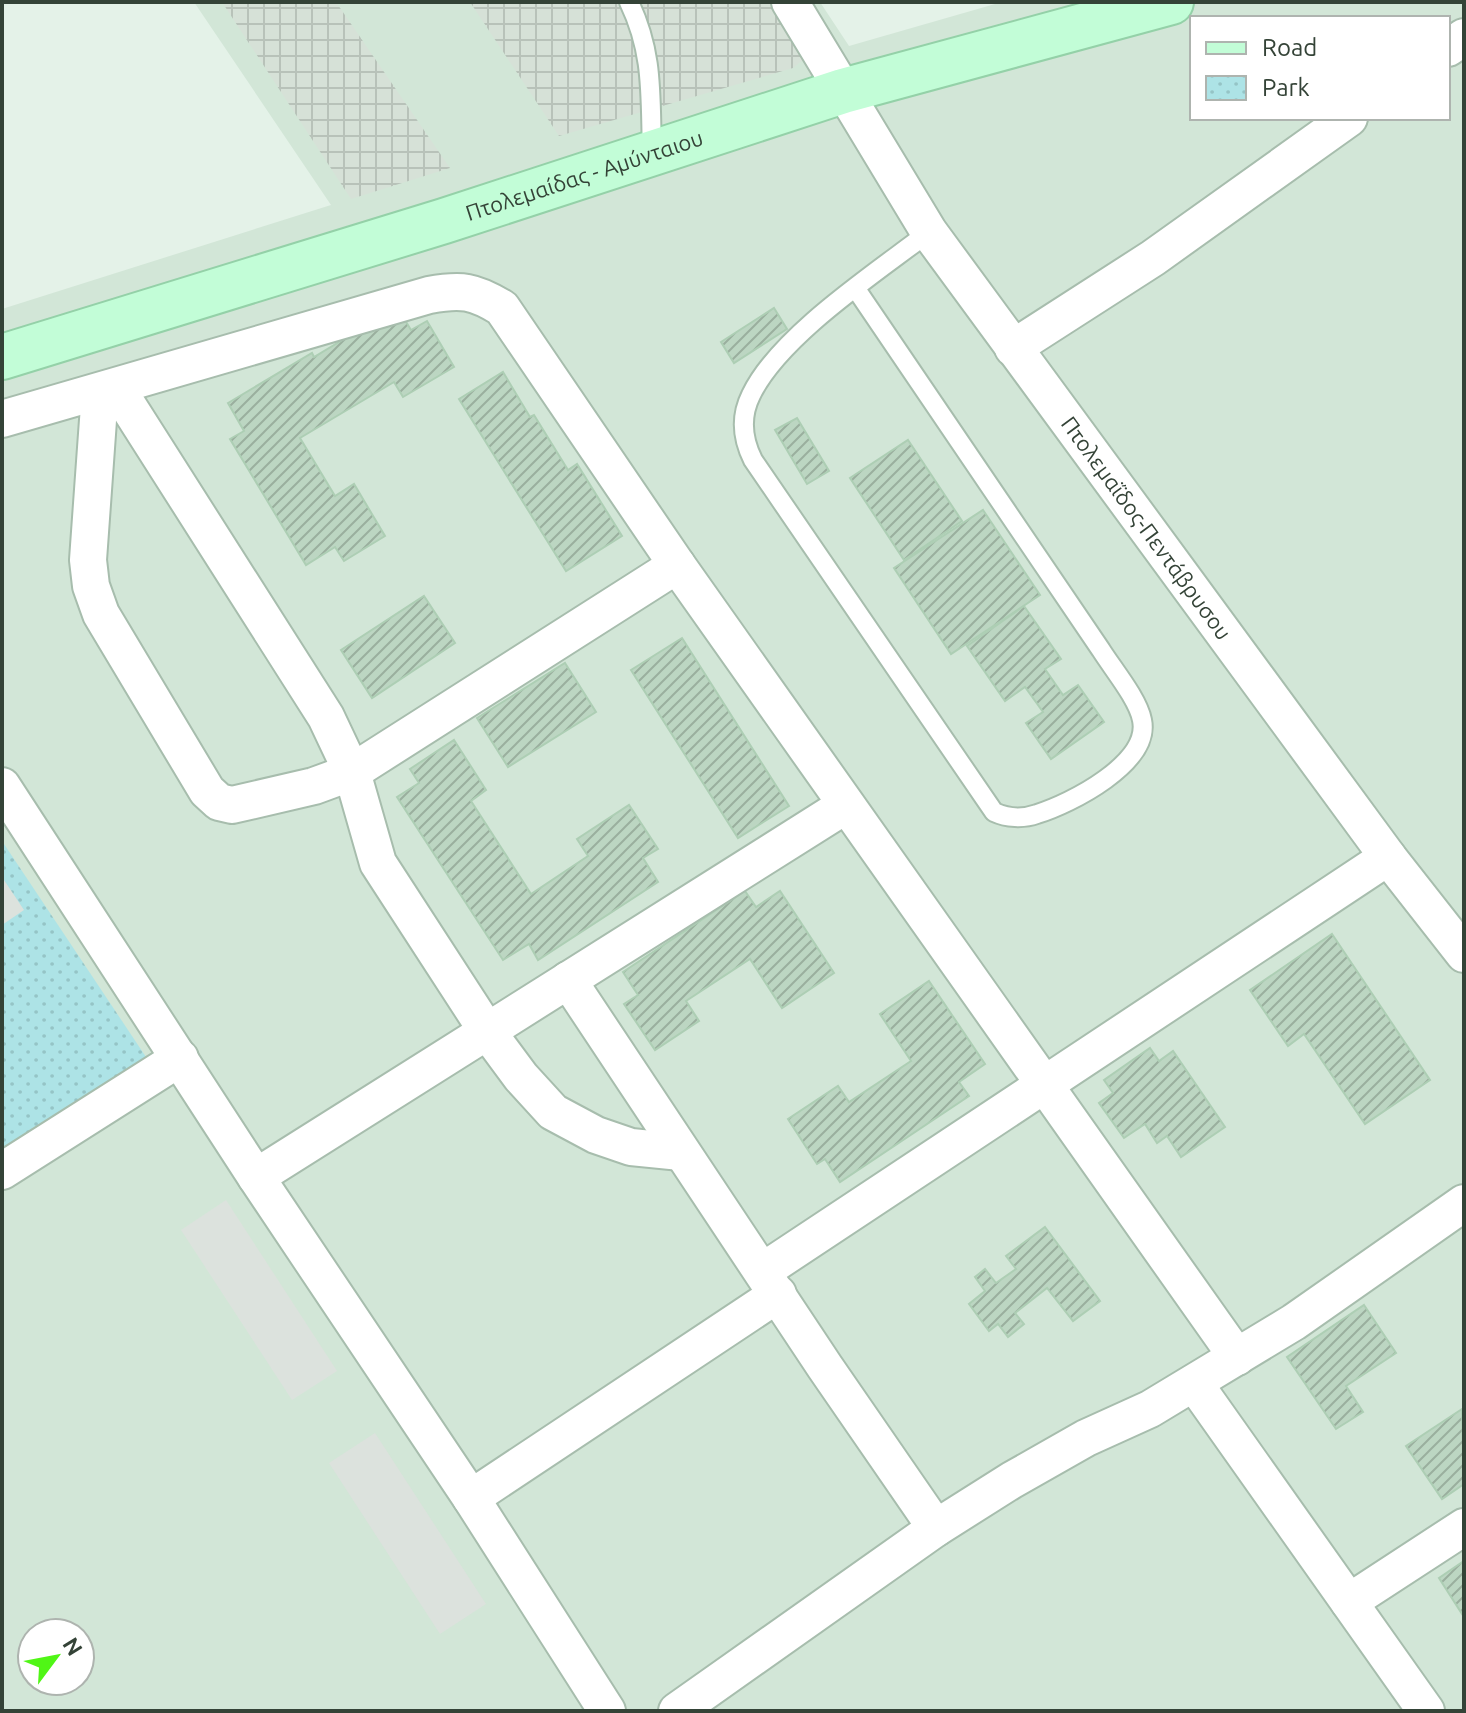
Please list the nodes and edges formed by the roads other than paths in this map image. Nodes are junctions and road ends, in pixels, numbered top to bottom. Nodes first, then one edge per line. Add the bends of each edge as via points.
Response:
1 (629, 2) edge
2 (790, 2) edge
3 (1171, 2) edge
4 (843, 91) junction
5 (1346, 120) edge
6 (652, 153) junction
7 (929, 232) junction
8 (856, 289) junction
9 (1013, 348) junction
10 (2, 357) edge
11 (108, 389) junction
12 (2, 419) edge
13 (677, 565) junction
14 (352, 772) junction
15 (2, 786) edge
16 (846, 805) junction
17 (1388, 857) junction
18 (1464, 954) edge
19 (568, 980) junction
20 (487, 1031) junction
21 (180, 1058) junction
22 (1045, 1085) junction
23 (681, 1152) junction
24 (2, 1171) edge
25 (256, 1177) junction
26 (1464, 1203) edge
27 (770, 1283) junction
28 (1237, 1357) junction
29 (1194, 1383) junction
30 (471, 1498) junction
31 (1464, 1527) edge
32 (936, 1528) junction
33 (1349, 1602) junction
34 (607, 1711) edge
35 (677, 1711) edge
36 (1426, 1711) edge

1 - 6 lane via 642,30 649,68
2 - 4 street, Πτολεμαΐδος-Πεντάβρυσου
3 - 4 main road, Πτολεμαίδας - Αμύνταιου
4 - 6 main road, Πτολεμαίδας - Αμύνταιου
4 - 7 street, Πτολεμαΐδος-Πεντάβρυσου
5 - 9 street via 1153,258
6 - 10 main road, Πτολεμαίδας - Αμύνταιου
7 - 8 lane
7 - 9 street, Πτολεμαΐδος-Πεντάβρυσου
8 - 8 lane via 808,327 769,368 746,409 745,443 994,812 1014,817 1037,814 1098,784 1125,764 1136,749 1142,720 1101,650
9 - 17 street, Πτολεμαΐδος-Πεντάβρυσου
11 - 12 street
11 - 13 street via 429,295 472,292 502,308
11 - 14 street via 326,717
11 - 14 street via 88,560 91,586 101,614 207,791 232,805
13 - 14 street
13 - 16 street
14 - 20 street via 378,863
15 - 21 street
16 - 19 street
16 - 22 street
17 - 18 street, Πτολεμαΐδος-Πεντάβρυσου
17 - 22 street
19 - 20 street
19 - 23 street
20 - 23 street via 553,1112 631,1147
20 - 25 street
21 - 24 street
21 - 25 street
22 - 27 street
22 - 28 street
23 - 27 street
25 - 30 street
26 - 28 street
27 - 30 street
27 - 32 street
28 - 29 street
29 - 32 street via 1086,1438
29 - 33 street
30 - 34 street
31 - 33 street
32 - 35 street
33 - 36 street

